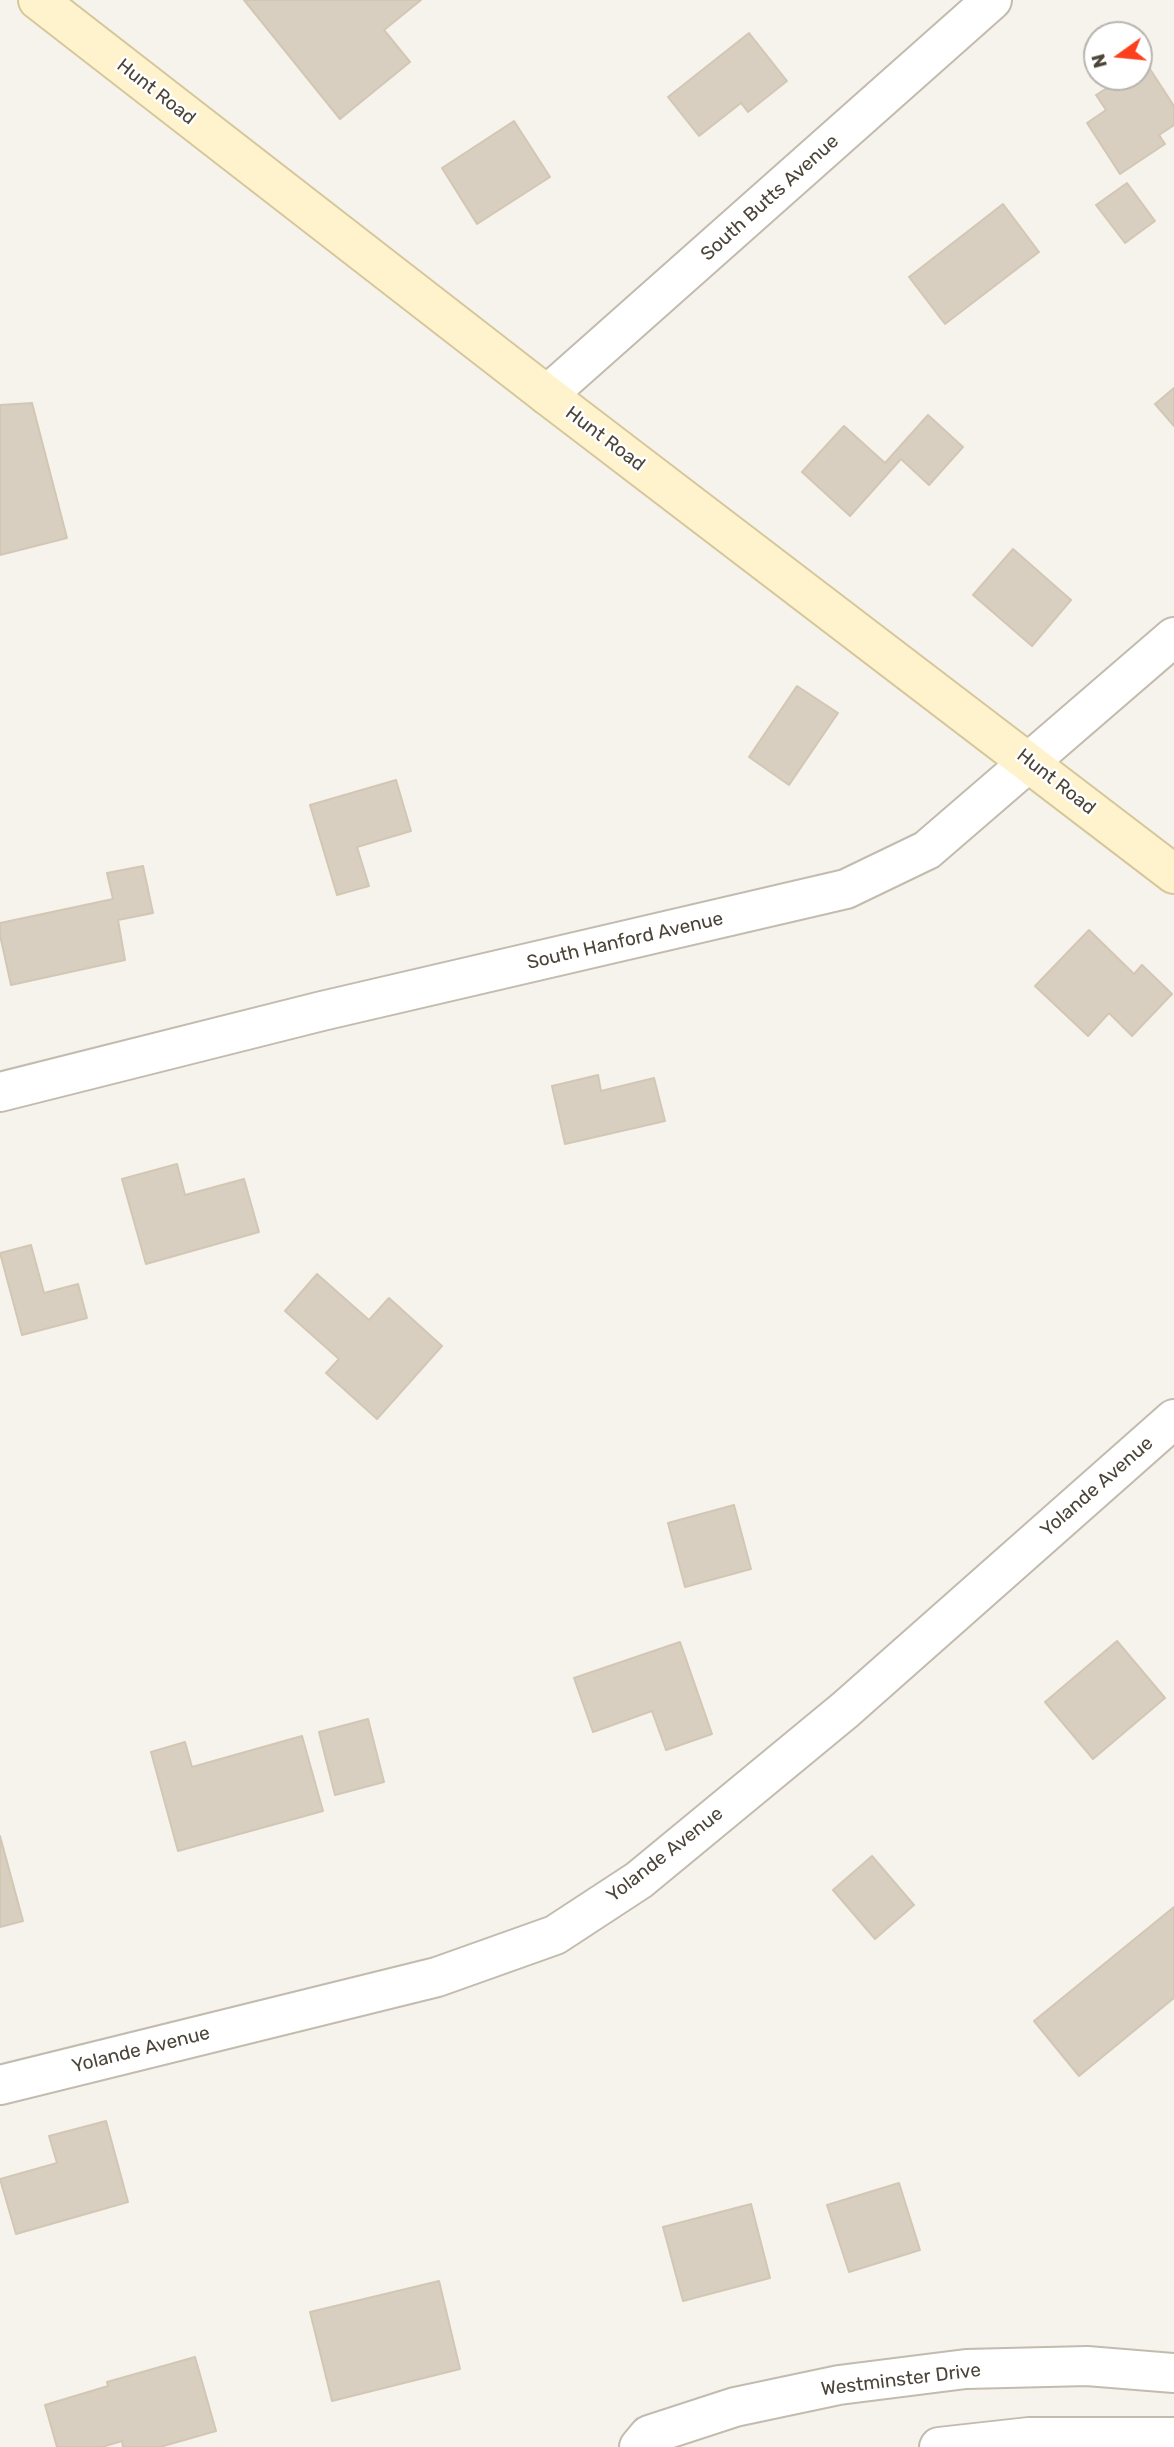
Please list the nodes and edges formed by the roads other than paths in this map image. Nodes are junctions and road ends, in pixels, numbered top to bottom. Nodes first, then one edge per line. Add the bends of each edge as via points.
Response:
1 (38, 0) edge
2 (992, 0) edge
3 (547, 395) junction
4 (1174, 638) edge
5 (1029, 762) junction
6 (1174, 874) edge
7 (0, 1092) edge
8 (1174, 1419) edge
9 (0, 2085) edge
10 (1174, 2373) edge
11 (1174, 2437) edge
12 (639, 2447) edge
13 (939, 2447) edge

1 - 3 street, Hunt Road
2 - 3 street, South Butts Avenue
3 - 5 street, Hunt Road
4 - 5 street, South Hanford Avenue
5 - 6 street, Hunt Road
5 - 7 street, South Hanford Avenue via 927,850 846,890 322,1011
8 - 9 street, Yolande Avenue via 845,1710 639,1880 555,1935 437,1977
10 - 12 street, Westminster Drive via 1087,2366 966,2369 839,2385 735,2407 649,2435
11 - 13 street via 1030,2437

